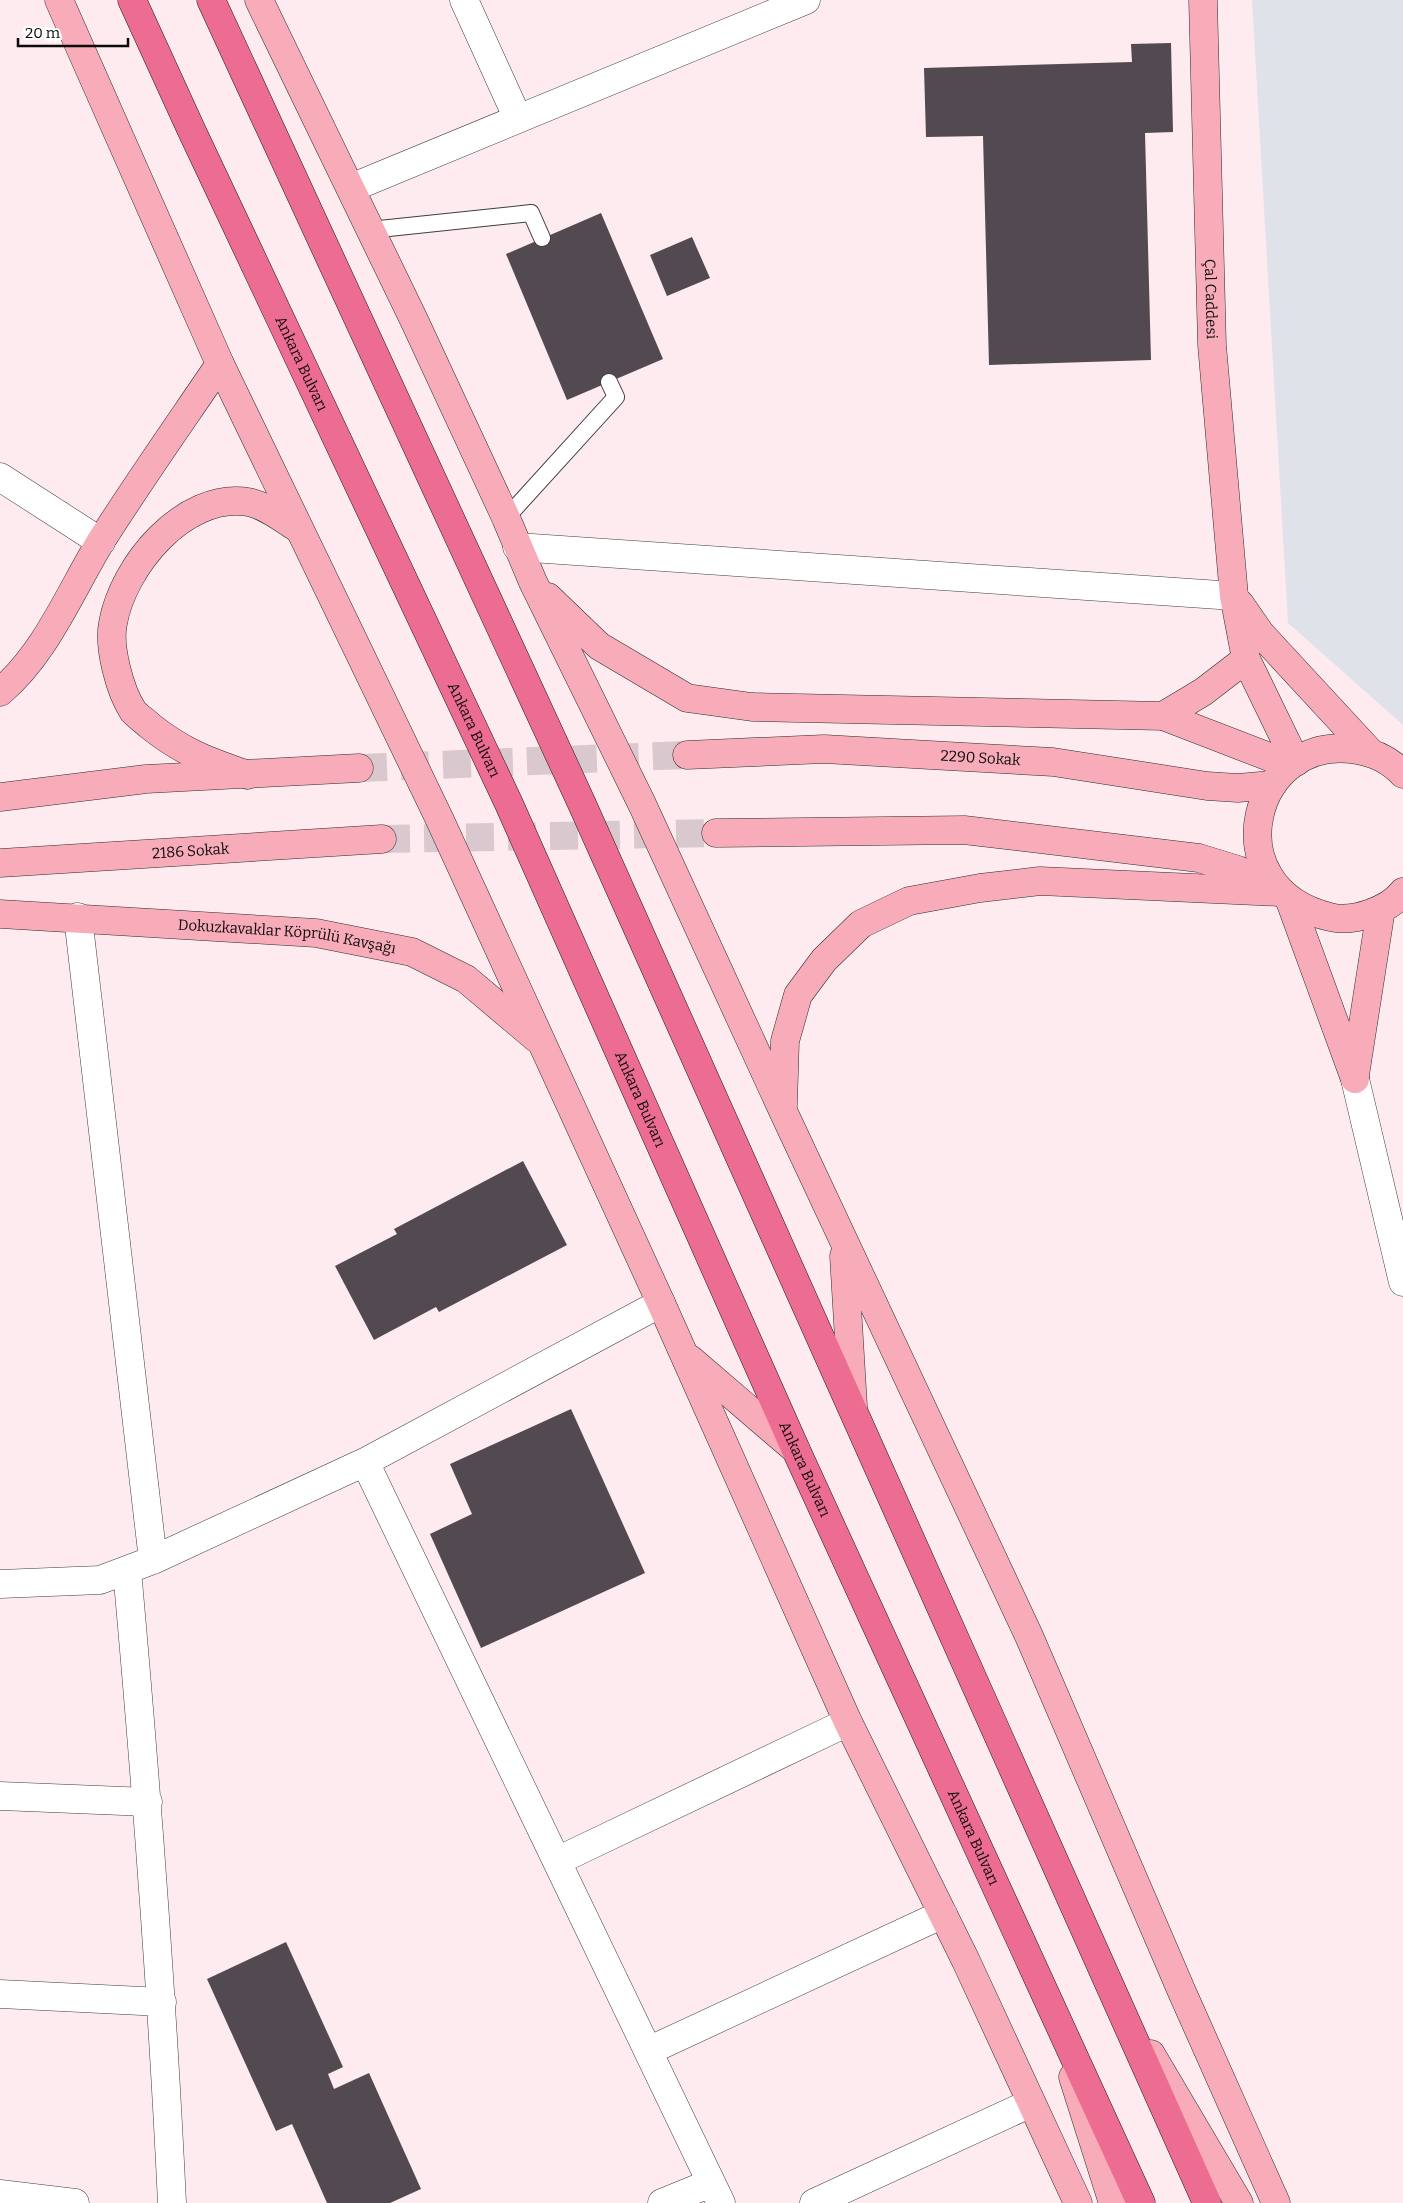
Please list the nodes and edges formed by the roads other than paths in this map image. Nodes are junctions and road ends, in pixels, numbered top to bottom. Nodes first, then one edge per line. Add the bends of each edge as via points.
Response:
1 (59, 0) edge
2 (132, 0) edge
3 (210, 0) edge
4 (259, 0) edge
5 (464, 0) edge
6 (806, 0) edge
7 (1206, 0) edge
8 (518, 119) junction
9 (351, 188) junction
10 (370, 230) junction
11 (542, 238) dead end
12 (220, 364) junction
13 (609, 382) dead end
14 (0, 477) edge
15 (506, 518) junction
16 (299, 529) junction
17 (101, 542) junction
18 (517, 547) junction
19 (533, 582) junction
20 (1234, 596) junction
21 (1246, 658) junction
22 (0, 692) edge
23 (1164, 716) junction
24 (1371, 753) junction
25 (687, 755) tunnel mouth
26 (1293, 764) junction
27 (359, 768) tunnel mouth
28 (1400, 771) edge
29 (248, 775) junction
30 (1272, 785) junction
31 (0, 797) edge
32 (716, 833) tunnel mouth
33 (382, 839) tunnel mouth
34 (0, 863) edge
35 (1282, 893) junction
36 (1397, 898) edge
37 (0, 914) edge
38 (78, 917) junction
39 (543, 1044) junction
40 (1355, 1079) junction
41 (783, 1111) junction
42 (844, 1242) junction
43 (1403, 1282) edge
44 (662, 1304) junction
45 (684, 1353) junction
46 (853, 1406) junction
47 (796, 1450) junction
48 (365, 1462) junction
49 (153, 1560) junction
50 (127, 1570) junction
51 (0, 1584) edge
52 (848, 1722) junction
53 (0, 1796) edge
54 (148, 1802) junction
55 (556, 1861) junction
56 (943, 1914) junction
57 (1104, 1974) junction
58 (0, 1994) edge
59 (162, 2002) junction
60 (1053, 2014) junction
61 (648, 2051) junction
62 (1030, 2103) junction
63 (716, 2193) edge
64 (0, 2194) edge
65 (75, 2203) edge
66 (172, 2203) edge
67 (662, 2203) edge
68 (814, 2203) edge
69 (1078, 2203) edge
70 (1113, 2203) edge
71 (1141, 2203) edge
72 (1207, 2203) edge
73 (1239, 2203) edge
74 (1276, 2203) edge

1 - 12 main road
2 - 47 main road, Ankara Bulvarı via 509,804
3 - 46 main road via 582,804
4 - 9 main road
5 - 8 street
6 - 8 street
7 - 20 main road, Çal Caddesi via 1212,345
8 - 9 street
9 - 10 main road
10 - 11 lane via 530,213
10 - 15 main road
12 - 16 main road
12 - 17 main road
13 - 15 lane via 616,397
14 - 17 street
15 - 18 main road
16 - 29 main road via 249,502 223,503 197,511 145,552 130,575 112,624 120,682 134,712 195,757
16 - 39 main road via 439,818
17 - 22 main road via 46,638 14,681
18 - 19 main road
18 - 20 street
19 - 23 main road via 599,646 688,698 752,707
19 - 41 main road via 642,804
20 - 21 main road, Çal Caddesi
20 - 24 main road via 1260,633
21 - 23 main road via 1203,692
21 - 26 main road, Çal Caddesi
23 - 26 main road
24 - 26 main road via 1344,748 1315,752
24 - 28 main road
25 - 30 main road, 2290 Sokak via 824,749 1053,762 1206,786
26 - 30 main road
27 - 29 main road
29 - 31 main road via 146,779
30 - 35 main road via 1260,810 1257,837 1262,863
32 - 35 main road via 964,830 1198,858 1238,870
33 - 34 main road, 2186 Sokak
35 - 36 main road via 1311,913 1334,918 1358,917
35 - 40 main road
35 - 41 main road via 1040,881 909,901 861,924 824,960 798,995 785,1041
36 - 40 main road
37 - 38 main road, Dokuzkavaklar Köprülü Kavşağı
38 - 39 main road, Dokuzkavaklar Köprülü Kavşağı via 316,933 412,952 466,979
38 - 49 street
39 - 44 main road
40 - 43 street
41 - 42 main road
42 - 46 main road
42 - 74 main road via 1029,1636
44 - 45 main road
44 - 48 street
45 - 47 main road
45 - 52 main road
46 - 57 main road
47 - 60 main road, Ankara Bulvarı
48 - 49 street
48 - 55 street
49 - 50 street
50 - 51 street via 100,1580
50 - 54 street
52 - 55 street
52 - 56 main road
53 - 54 street
54 - 59 street
55 - 61 street
56 - 61 street
56 - 62 main road
57 - 72 main road
57 - 73 main road
58 - 59 street
59 - 66 street
60 - 70 main road
60 - 71 main road, Ankara Bulvarı
61 - 63 street
62 - 68 street
62 - 69 main road
63 - 67 street
64 - 65 street

